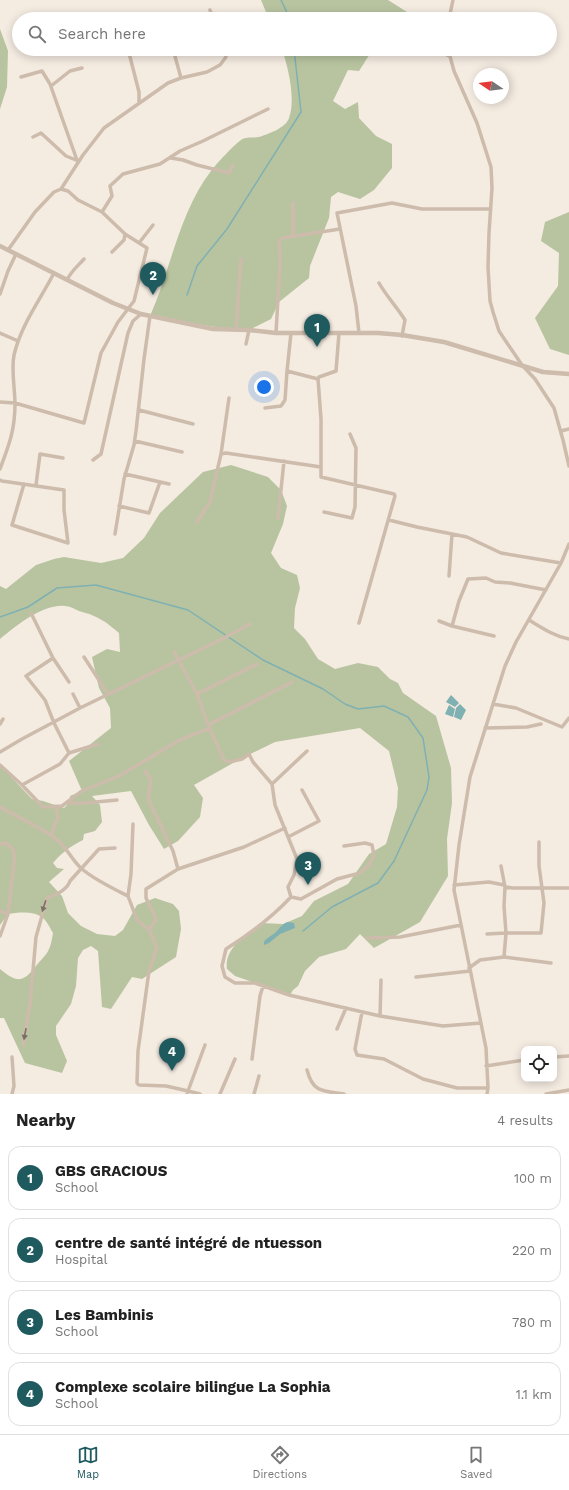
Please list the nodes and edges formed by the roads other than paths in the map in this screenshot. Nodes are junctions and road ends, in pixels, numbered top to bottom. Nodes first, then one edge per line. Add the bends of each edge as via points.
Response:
1 (453, 0) edge
2 (450, 12) edge
3 (130, 56) edge
4 (175, 56) edge
5 (226, 56) edge
6 (450, 56) edge
7 (82, 68) dead end
8 (21, 77) dead end
9 (181, 78) junction
10 (50, 86) junction
11 (139, 103) junction
12 (268, 109) dead end
13 (33, 138) dead end
14 (171, 158) junction
15 (77, 161) junction
16 (233, 165) dead end
17 (61, 189) junction
18 (293, 203) dead end
19 (490, 209) junction
20 (102, 212) junction
21 (153, 225) dead end
22 (340, 229) junction
23 (126, 234) junction
24 (293, 236) junction
25 (139, 243) junction
26 (0, 246) edge
27 (8, 250) junction
28 (112, 252) dead end
29 (16, 254) junction
30 (241, 258) dead end
31 (84, 259) dead end
32 (54, 273) junction
33 (67, 280) junction
34 (379, 283) dead end
35 (0, 294) edge
36 (127, 310) junction
37 (141, 314) junction
38 (150, 316) junction
39 (236, 330) junction
40 (249, 330) junction
41 (276, 333) junction
42 (291, 333) junction
43 (339, 333) junction
44 (359, 333) junction
45 (0, 334) edge
46 (402, 335) junction
47 (18, 341) junction
48 (246, 344) dead end
49 (522, 364) junction
50 (287, 371) junction
51 (569, 374) edge
52 (318, 379) junction
53 (229, 398) dead end
54 (0, 402) edge
55 (15, 404) junction
56 (264, 408) dead end
57 (140, 410) junction
58 (193, 424) dead end
59 (569, 429) edge
60 (561, 431) junction
61 (350, 434) dead end
62 (135, 441) junction
63 (182, 452) dead end
64 (222, 454) junction
65 (63, 458) dead end
66 (93, 460) dead end
67 (284, 462) junction
68 (569, 466) edge
69 (321, 467) junction
70 (0, 469) edge
71 (125, 474) junction
72 (0, 480) edge
73 (160, 482) junction
74 (24, 484) junction
75 (169, 484) dead end
76 (36, 485) junction
77 (355, 485) junction
78 (119, 506) junction
79 (324, 512) dead end
80 (278, 518) dead end
81 (389, 520) junction
82 (197, 522) dead end
83 (115, 534) dead end
84 (452, 534) junction
85 (569, 544) edge
86 (561, 563) junction
87 (449, 576) dead end
88 (546, 590) junction
89 (31, 613) dead end
90 (529, 620) junction
91 (439, 621) dead end
92 (359, 623) dead end
93 (250, 624) dead end
94 (452, 626) junction
95 (494, 636) dead end
96 (569, 639) edge
97 (174, 652) dead end
98 (84, 657) dead end
99 (52, 658) junction
100 (177, 660) junction
101 (257, 664) dead end
102 (70, 682) dead end
103 (292, 682) dead end
104 (72, 694) dead end
105 (108, 694) junction
106 (197, 694) junction
107 (493, 704) junction
108 (80, 708) junction
109 (569, 718) edge
110 (3, 719) dead end
111 (54, 723) junction
112 (0, 724) edge
113 (541, 724) dead end
114 (209, 727) junction
115 (485, 728) junction
116 (98, 744) dead end
117 (307, 751) dead end
118 (0, 752) edge
119 (69, 753) junction
120 (0, 765) edge
121 (144, 771) dead end
122 (272, 784) junction
123 (22, 785) junction
124 (302, 790) dead end
125 (117, 800) dead end
126 (67, 803) junction
127 (0, 807) edge
128 (56, 807) junction
129 (133, 824) dead end
130 (286, 828) junction
131 (51, 835) junction
132 (288, 837) junction
133 (539, 842) dead end
134 (0, 844) edge
135 (344, 846) dead end
136 (115, 848) dead end
137 (501, 866) dead end
138 (81, 869) junction
139 (178, 869) junction
140 (454, 885) junction
141 (504, 886) junction
142 (541, 888) junction
143 (569, 888) edge
144 (128, 896) junction
145 (291, 897) junction
146 (0, 911) edge
147 (8, 914) junction
148 (460, 925) junction
149 (149, 930) junction
150 (506, 933) junction
151 (487, 934) dead end
152 (0, 936) edge
153 (367, 938) dead end
154 (504, 957) junction
155 (551, 963) dead end
156 (469, 970) junction
157 (416, 978) dead end
158 (381, 980) dead end
159 (263, 986) junction
160 (346, 1008) junction
161 (362, 1012) junction
162 (380, 1016) junction
163 (481, 1024) junction
164 (337, 1029) dead end
165 (23, 1045) dead end
166 (205, 1045) dead end
167 (569, 1056) edge
168 (12, 1057) dead end
169 (557, 1057) edge
170 (235, 1059) dead end
171 (252, 1059) dead end
172 (521, 1060) edge
173 (486, 1066) junction
174 (307, 1070) dead end
175 (259, 1076) dead end
176 (488, 1088) junction
177 (569, 1090) edge
178 (187, 1092) edge
179 (12, 1094) edge
180 (200, 1094) edge
181 (220, 1094) edge
182 (254, 1094) edge
183 (344, 1094) edge
184 (487, 1094) edge
185 (546, 1094) edge

1 - 2 street
3 - 11 street via 139,92
4 - 9 street
5 - 9 street via 220,66
6 - 19 street via 489,159 492,188
7 - 10 street via 70,71
8 - 10 street via 42,71
9 - 11 street via 158,89
10 - 15 street
11 - 15 street via 104,128
12 - 14 street via 180,151
13 - 15 street via 41,133 66,156
14 - 16 street via 229,173
14 - 20 street via 160,164 123,174 110,186 112,196
15 - 17 street
17 - 20 street
17 - 27 street via 54,192 35,212
18 - 24 street
19 - 22 street via 422,209 392,203 337,213
19 - 49 street via 490,302 499,331
20 - 23 street
21 - 25 street
22 - 24 street
22 - 44 street
23 - 25 street
23 - 28 street via 124,240
24 - 41 street via 279,241
25 - 36 street via 147,248 134,301
26 - 27 street
27 - 29 street
29 - 32 street
29 - 35 street
30 - 39 street
31 - 33 street via 72,269
32 - 33 street
32 - 47 street
33 - 36 street
34 - 46 street via 405,320
36 - 37 street
36 - 55 street via 101,353 84,423
37 - 38 street
37 - 66 street via 133,321 128,333 101,454
38 - 39 street via 207,328
38 - 57 street
39 - 40 street
40 - 41 street
40 - 48 street
41 - 42 street
42 - 43 street
42 - 50 street
43 - 44 street
43 - 52 street via 336,371
44 - 46 street
45 - 47 street
46 - 49 street via 440,341
47 - 55 street via 13,362
49 - 51 street via 544,372
49 - 60 street via 554,408
50 - 52 street
50 - 56 street via 285,400 281,406
52 - 69 street
53 - 64 street
54 - 55 street
55 - 70 street via 14,428
57 - 58 street
57 - 62 street
59 - 60 street
60 - 68 street
61 - 77 street via 356,448
62 - 63 street
62 - 71 street
64 - 67 street
64 - 82 street via 210,502
65 - 76 street via 40,454
67 - 69 street
67 - 80 street
69 - 77 street via 322,478
71 - 73 street
71 - 78 street
72 - 74 street
73 - 75 street
73 - 78 street via 149,514
74 - 76 street
74 - 76 street via 12,525 68,543 64,490
77 - 79 street via 352,518
77 - 81 street via 395,494
78 - 83 street
81 - 84 street
81 - 92 street
84 - 86 street via 467,537 501,553
84 - 87 street
85 - 86 street
86 - 88 street
88 - 90 street
88 - 94 street via 495,582 486,578 468,579
89 - 99 street
90 - 96 street via 548,632
90 - 107 street via 508,658
91 - 94 street
93 - 100 street
94 - 95 street
97 - 100 street
98 - 105 street
99 - 102 street
99 - 111 street via 26,676 45,700
100 - 105 street
100 - 106 street
101 - 106 street
103 - 114 street
104 - 108 street
105 - 108 street
106 - 114 street
107 - 109 street via 516,708 562,727
107 - 115 street
108 - 111 street
110 - 112 street
111 - 118 street
111 - 119 street
113 - 115 street
114 - 122 street via 226,761 242,759 249,754
114 - 126 street via 178,741 119,776 82,792
115 - 140 street via 468,787
116 - 119 street
117 - 122 street
119 - 123 street via 60,764
120 - 123 street
121 - 139 street via 151,780 148,799 173,851
122 - 130 street via 275,805
123 - 128 street via 43,808
124 - 132 street via 319,821
125 - 126 street
126 - 128 street
127 - 131 street
128 - 131 street via 58,817
129 - 144 street
130 - 132 street
130 - 139 street
131 - 138 street
132 - 145 street via 297,859 294,875 288,887
133 - 142 street
134 - 147 street via 6,843 15,855
135 - 145 street via 365,843 372,845 374,855 369,865 360,873 337,879 301,899
136 - 138 street via 99,849
137 - 141 street
138 - 144 street
138 -> 165 street via 68,887 47,898 36,936 30,1004
139 - 149 street via 146,889 146,898 156,919
140 - 141 street via 489,882
140 - 148 street
141 - 142 street
141 - 150 street
142 - 143 street
142 - 150 street via 544,903 541,934
144 - 149 street via 137,920
145 - 159 street via 241,940 226,948 222,966 225,977 234,983 255,983
146 - 147 street
147 - 152 street
148 - 153 street via 400,937
148 - 156 street
149 - 178 street via 157,947 149,971 138,1051 137,1083 166,1086
150 - 151 street
150 - 154 street
154 - 155 street
154 - 156 street via 480,960
156 - 157 street
156 - 163 street
158 - 162 street
159 - 160 street via 289,995
159 - 171 street
160 - 161 street
160 - 164 street
161 - 162 street
161 - 176 street via 355,1049 357,1055 384,1059 423,1079 457,1088
162 - 163 street via 443,1026
163 - 173 street via 486,1048
166 - 178 street
167 - 169 street
168 - 179 street
170 - 181 street
172 - 173 street
173 - 176 street
174 - 183 street via 310,1081 315,1086 323,1091
175 - 182 street
176 - 184 street
177 - 185 street
178 - 180 street

